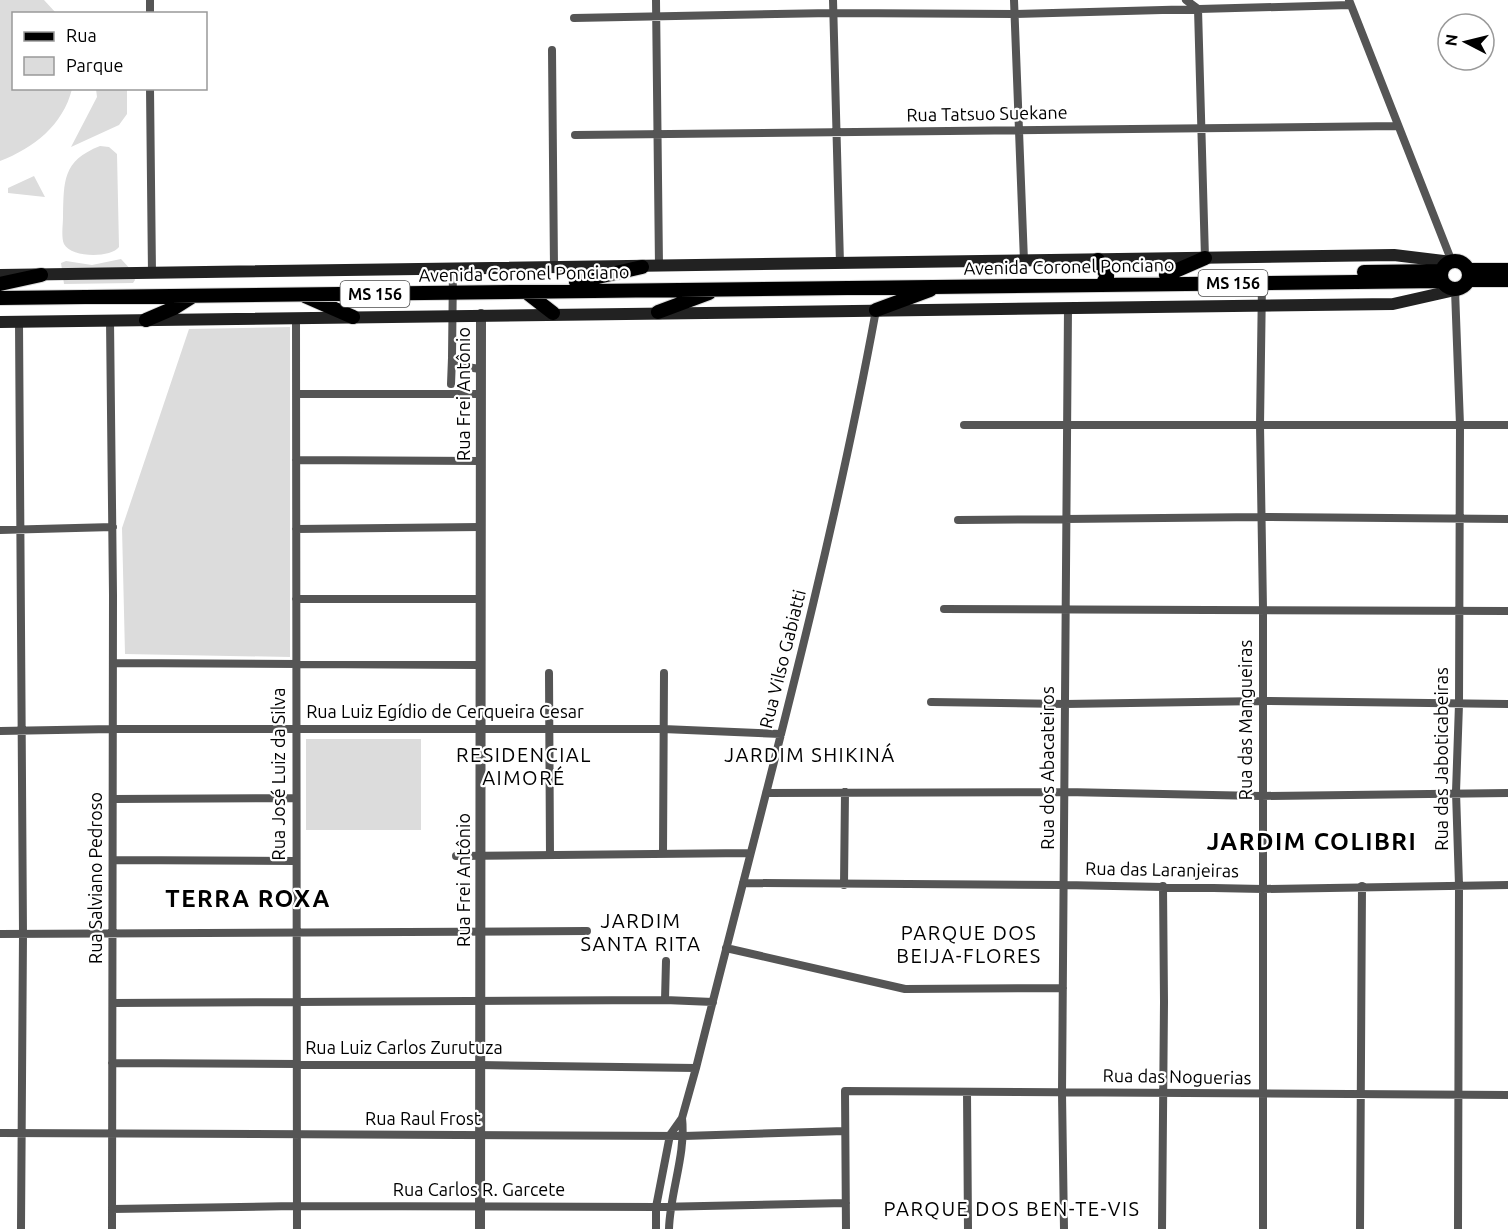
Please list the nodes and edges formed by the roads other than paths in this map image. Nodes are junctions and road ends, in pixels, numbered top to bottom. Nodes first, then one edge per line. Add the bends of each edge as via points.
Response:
1 (656, 0) edge
2 (833, 0) edge
3 (1014, 0) edge
4 (1186, 0) edge
5 (1349, 2) edge
6 (1198, 9) junction
7 (833, 13) junction
8 (1014, 14) junction
9 (656, 17) junction
10 (574, 18) dead end
11 (552, 50) dead end
12 (150, 90) edge
13 (1398, 126) junction
14 (1201, 128) junction
15 (1019, 130) junction
16 (836, 133) junction
17 (575, 135) dead end
18 (657, 135) junction
19 (1205, 258) junction
20 (1098, 260) junction
21 (1024, 261) junction
22 (840, 264) junction
23 (659, 266) junction
24 (642, 267) junction
25 (554, 268) junction
26 (453, 269) junction
27 (1508, 270) edge
28 (1445, 271) junction
29 (152, 274) junction
30 (0, 275) edge
31 (41, 275) junction
32 (1166, 275) junction
33 (1468, 275) junction
34 (1104, 280) junction
35 (1508, 280) edge
36 (576, 282) junction
37 (1262, 283) junction
38 (0, 284) edge
39 (942, 287) junction
40 (453, 288) junction
41 (486, 288) junction
42 (0, 290) edge
43 (720, 290) junction
44 (1455, 290) junction
45 (526, 292) junction
46 (303, 295) junction
47 (193, 296) junction
48 (0, 298) edge
49 (1262, 305) junction
50 (1068, 308) junction
51 (876, 310) junction
52 (658, 312) junction
53 (553, 313) junction
54 (480, 314) junction
55 (454, 315) junction
56 (353, 317) junction
57 (296, 318) junction
58 (110, 320) junction
59 (146, 320) junction
60 (20, 321) junction
61 (0, 322) edge
62 (452, 357) junction
63 (480, 369) junction
64 (451, 384) dead end
65 (296, 394) junction
66 (480, 394) junction
67 (1460, 424) junction
68 (1508, 424) edge
69 (964, 425) dead end
70 (1067, 425) junction
71 (1260, 425) junction
72 (296, 460) junction
73 (480, 461) junction
74 (1261, 517) junction
75 (1067, 519) junction
76 (1460, 519) junction
77 (1508, 519) edge
78 (958, 520) dead end
79 (113, 527) junction
80 (480, 527) junction
81 (296, 529) junction
82 (0, 530) edge
83 (22, 530) junction
84 (296, 599) junction
85 (480, 599) junction
86 (1066, 608) junction
87 (1263, 608) junction
88 (944, 609) dead end
89 (1508, 611) edge
90 (1460, 612) junction
91 (113, 663) junction
92 (296, 664) junction
93 (480, 665) junction
94 (549, 673) dead end
95 (664, 674) dead end
96 (1263, 701) junction
97 (931, 702) dead end
98 (1065, 704) junction
99 (1459, 704) junction
100 (1508, 704) edge
101 (113, 729) junction
102 (296, 729) junction
103 (480, 729) junction
104 (549, 729) junction
105 (663, 729) junction
106 (0, 731) edge
107 (22, 732) junction
108 (782, 734) junction
109 (845, 792) junction
110 (1065, 792) junction
111 (1456, 792) junction
112 (766, 793) junction
113 (1508, 793) edge
114 (1262, 796) junction
115 (296, 798) junction
116 (113, 799) junction
117 (750, 853) junction
118 (663, 854) junction
119 (550, 855) junction
120 (456, 856) dead end
121 (481, 856) junction
122 (113, 860) junction
123 (296, 861) junction
124 (743, 883) junction
125 (844, 885) junction
126 (1064, 885) junction
127 (1459, 885) junction
128 (1508, 885) edge
129 (1163, 886) junction
130 (1362, 886) junction
131 (1263, 889) junction
132 (481, 931) junction
133 (587, 931) dead end
134 (295, 932) junction
135 (112, 933) junction
136 (0, 934) edge
137 (23, 934) junction
138 (726, 948) junction
139 (666, 961) dead end
140 (1063, 988) junction
141 (664, 1000) junction
142 (480, 1002) junction
143 (713, 1002) junction
144 (112, 1003) junction
145 (295, 1003) junction
146 (112, 1063) junction
147 (295, 1064) junction
148 (480, 1065) junction
149 (696, 1068) junction
150 (967, 1092) junction
151 (1062, 1093) junction
152 (1163, 1093) junction
153 (1362, 1094) junction
154 (1262, 1095) junction
155 (1458, 1095) junction
156 (1508, 1095) edge
157 (682, 1118) junction
158 (846, 1131) junction
159 (0, 1133) edge
160 (21, 1133) junction
161 (112, 1135) junction
162 (295, 1136) junction
163 (480, 1136) junction
164 (670, 1136) junction
165 (684, 1136) junction
166 (846, 1203) junction
167 (295, 1206) junction
168 (669, 1206) junction
169 (481, 1207) junction
170 (656, 1207) junction
171 (112, 1209) junction
172 (21, 1229) edge
173 (112, 1229) edge
174 (297, 1229) edge
175 (480, 1229) edge
176 (656, 1229) edge
177 (669, 1229) edge
178 (846, 1229) edge
179 (968, 1229) edge
180 (1064, 1229) edge
181 (1162, 1229) edge
182 (1263, 1229) edge
183 (1360, 1229) edge
184 (1458, 1229) edge

1 - 9 street
2 - 7 street
3 - 8 street
4 - 6 street
5 - 6 street
5 - 13 street
6 - 8 street
6 - 14 street
7 - 8 street
7 - 9 street
7 - 16 street
8 - 15 street
9 - 10 street
9 - 18 street
11 - 25 street
12 - 29 street
13 - 14 street, Rua Tatsuo Suekane
13 - 28 street
14 - 15 street, Rua Tatsuo Suekane
14 - 19 street
15 - 16 street, Rua Tatsuo Suekane
15 - 21 street
16 - 18 street, Rua Tatsuo Suekane
16 - 22 street
17 - 18 street, Rua Tatsuo Suekane
18 - 23 street
19 - 20 main road
19 - 28 main road via 1394,255
19 - 32 main road
20 - 21 main road
20 - 34 main road
21 - 22 main road
22 - 23 main road
23 - 24 main road
24 - 25 main road
24 - 36 main road
25 - 26 main road
26 - 29 main road
26 - 40 street
27 - 33 main road
28 - 32 main road
28 - 33 main road, Avenida Coronel Ponciano via 1460,262
28 - 37 main road, Avenida Coronel Ponciano / MS 156
28 - 44 main road via 1447,287
29 - 31 main road
30 - 31 main road
31 - 38 main road
32 - 34 main road
33 - 35 main road, Avenida Coronel Ponciano
33 - 44 main road via 1463,287
34 - 36 main road, Avenida Coronel Ponciano via 1024,277
34 - 37 main road, Avenida Coronel Ponciano / MS 156
34 - 39 main road, Avenida Coronel Ponciano / MS 156
36 - 41 main road
37 - 49 street, Rua das Mangueiras
39 - 43 main road, Avenida Coronel Ponciano / MS 156
39 - 51 main road
40 - 41 main road, Avenida Coronel Ponciano / MS 156
40 - 42 main road
40 - 46 main road, Avenida Coronel Ponciano / MS 156
40 - 55 street
41 - 45 main road, Avenida Coronel Ponciano / MS 156
43 - 45 main road, Avenida Coronel Ponciano / MS 156
43 - 52 main road
44 - 49 main road via 1393,304
44 - 67 street, Rua das Jaboticabeiras
45 - 53 main road
46 - 47 main road, Avenida Coronel Ponciano / MS 156
46 - 56 main road
47 - 48 main road, Avenida Coronel Ponciano / MS 156
47 - 59 main road
49 - 50 main road
49 - 71 street, Rua das Mangueiras
50 - 51 main road
50 - 70 street, Rua dos Abacateiros
51 - 52 main road
51 - 108 street, Rua Vilso Gabiatti via 852,435
52 - 53 main road
53 - 54 main road
54 - 55 main road
54 - 63 street, Rua Frei Antônio
55 - 56 main road
55 - 62 street
56 - 57 main road
57 - 59 main road
57 - 65 street, Rua José Luiz da Silva
58 - 59 main road
58 - 60 main road
58 - 79 street, Rua Salviano Pedroso
60 - 61 main road
60 - 83 street
62 - 63 street via 460,366
62 - 64 street
63 - 66 street, Rua Frei Antônio
65 - 66 street
65 - 72 street, Rua José Luiz da Silva
66 - 73 street, Rua Frei Antônio
67 - 68 street
67 - 71 street
67 - 76 street, Rua das Jaboticabeiras
69 - 70 street
70 - 71 street
70 - 75 street, Rua dos Abacateiros
71 - 74 street, Rua das Mangueiras
72 - 73 street
72 - 81 street, Rua José Luiz da Silva
73 - 80 street, Rua Frei Antônio
74 - 75 street
74 - 76 street
74 - 87 street, Rua das Mangueiras
75 - 78 street
75 - 86 street, Rua dos Abacateiros
76 - 77 street
76 - 90 street, Rua das Jaboticabeiras
79 - 83 street
79 - 91 street, Rua Salviano Pedroso
80 - 81 street
80 - 85 street, Rua Frei Antônio
81 - 84 street, Rua José Luiz da Silva
82 - 83 street
83 - 107 street
84 - 85 street
84 - 92 street, Rua José Luiz da Silva
85 - 93 street, Rua Frei Antônio
86 - 87 street
86 - 88 street
86 - 98 street, Rua dos Abacateiros
87 - 90 street
87 - 96 street, Rua das Mangueiras
89 - 90 street
90 - 99 street, Rua das Jaboticabeiras
91 - 92 street
91 - 101 street, Rua Salviano Pedroso
92 - 93 street
92 - 102 street, Rua José Luiz da Silva
93 - 103 street, Rua Frei Antônio
94 - 104 street
95 - 105 street
96 - 98 street
96 - 99 street
96 - 114 street, Rua das Mangueiras
97 - 98 street
98 - 110 street, Rua dos Abacateiros
99 - 100 street
99 - 111 street, Rua das Jaboticabeiras
101 - 102 street, Rua Luiz Egídio de Cerqueira Cesar
101 - 107 street, Rua Luiz Egídio de Cerqueira Cesar
101 - 116 street, Rua Salviano Pedroso
102 - 103 street, Rua Luiz Egídio de Cerqueira Cesar
102 - 115 street, Rua José Luiz da Silva
103 - 104 street, Rua Luiz Egídio de Cerqueira Cesar
103 - 121 street, Rua Frei Antônio
104 - 105 street, Rua Luiz Egídio de Cerqueira Cesar
104 - 119 street
105 - 108 street, Rua Luiz Egídio de Cerqueira Cesar
105 - 118 street
106 - 107 street, Rua Luiz Egídio de Cerqueira Cesar
107 - 137 street
108 - 112 street, Rua Vilso Gabiatti
109 - 110 street
109 - 112 street
109 - 125 street
110 - 114 street
110 - 126 street, Rua dos Abacateiros
111 - 113 street
111 - 114 street
111 - 127 street, Rua das Jaboticabeiras
112 - 117 street, Rua Vilso Gabiatti
114 - 131 street, Rua das Mangueiras
115 - 116 street
115 - 123 street, Rua José Luiz da Silva
116 - 122 street, Rua Salviano Pedroso
117 - 118 street
117 - 124 street, Rua Vilso Gabiatti
118 - 119 street
119 - 121 street
120 - 121 street
121 - 132 street, Rua Frei Antônio
122 - 123 street
122 - 135 street, Rua Salviano Pedroso
123 - 134 street, Rua José Luiz da Silva
124 - 125 street, Rua das Laranjeiras
124 - 138 street, Rua Vilso Gabiatti
125 - 126 street, Rua das Laranjeiras
126 - 129 street, Rua das Laranjeiras
126 - 140 street, Rua dos Abacateiros
127 - 128 street, Rua das Laranjeiras
127 - 130 street, Rua das Laranjeiras
127 - 155 street, Rua das Jaboticabeiras
129 - 131 street, Rua das Laranjeiras
129 - 152 street
130 - 131 street, Rua das Laranjeiras
130 - 153 street
131 - 154 street, Rua das Mangueiras
132 - 133 street
132 - 134 street
132 - 142 street, Rua Frei Antônio
134 - 135 street
134 - 145 street, Rua José Luiz da Silva
135 - 137 street
135 - 144 street, Rua Salviano Pedroso
136 - 137 street
137 - 160 street
138 - 140 street via 905,989
138 - 143 street, Rua Vilso Gabiatti
139 - 141 street
140 - 151 street, Rua dos Abacateiros
141 - 142 street
141 - 143 street
142 - 145 street
142 - 148 street, Rua Frei Antônio
143 - 149 street, Rua Vilso Gabiatti
144 - 145 street
144 - 146 street, Rua Salviano Pedroso
145 - 147 street, Rua José Luiz da Silva
146 - 147 street, Rua Luiz Carlos Zurutuza
146 - 161 street, Rua Salviano Pedroso
147 - 148 street, Rua Luiz Carlos Zurutuza
147 - 162 street, Rua José Luiz da Silva
148 - 149 street, Rua Luiz Carlos Zurutuza
148 - 163 street, Rua Frei Antônio
149 - 157 street, Rua Vilso Gabiatti
150 - 151 street, Rua das Noguerias
150 - 158 street, Rua das Noguerias via 846,1091
150 - 179 street
151 - 152 street, Rua das Noguerias
151 - 180 street, Rua dos Abacateiros
152 - 154 street, Rua das Noguerias
152 - 181 street
153 - 154 street, Rua das Noguerias
153 - 155 street, Rua das Noguerias
153 - 183 street
154 - 182 street, Rua das Mangueiras
155 - 156 street, Rua das Noguerias
155 - 184 street, Rua das Jaboticabeiras
157 - 164 street, Rua Vilso Gabiatti
157 - 165 street, Rua Vilso Gabiatti
158 - 165 street, Rua Raul Frost
158 - 166 street
159 - 160 street, Rua Raul Frost
160 - 161 street, Rua Raul Frost
160 - 172 street
161 - 162 street, Rua Raul Frost
161 - 171 street, Rua Salviano Pedroso
162 - 163 street, Rua Raul Frost
162 - 167 street, Rua José Luiz da Silva
163 - 164 street, Rua Raul Frost
163 - 169 street, Rua Frei Antônio
164 - 165 street, Rua Raul Frost
164 - 170 street, Rua Vilso Gabiatti
165 - 168 street, Rua Vilso Gabiatti
166 - 168 street, Rua Carlos R. Garcete
166 - 178 street
167 - 169 street, Rua Carlos R. Garcete
167 - 171 street, Rua Carlos R. Garcete
167 - 174 street, Rua José Luiz da Silva
168 - 170 street, Rua Carlos R. Garcete
168 - 177 street, Rua Vilso Gabiatti
169 - 170 street, Rua Carlos R. Garcete
169 - 175 street, Rua Frei Antônio
170 - 176 street, Rua Vilso Gabiatti
171 - 173 street, Rua Salviano Pedroso

